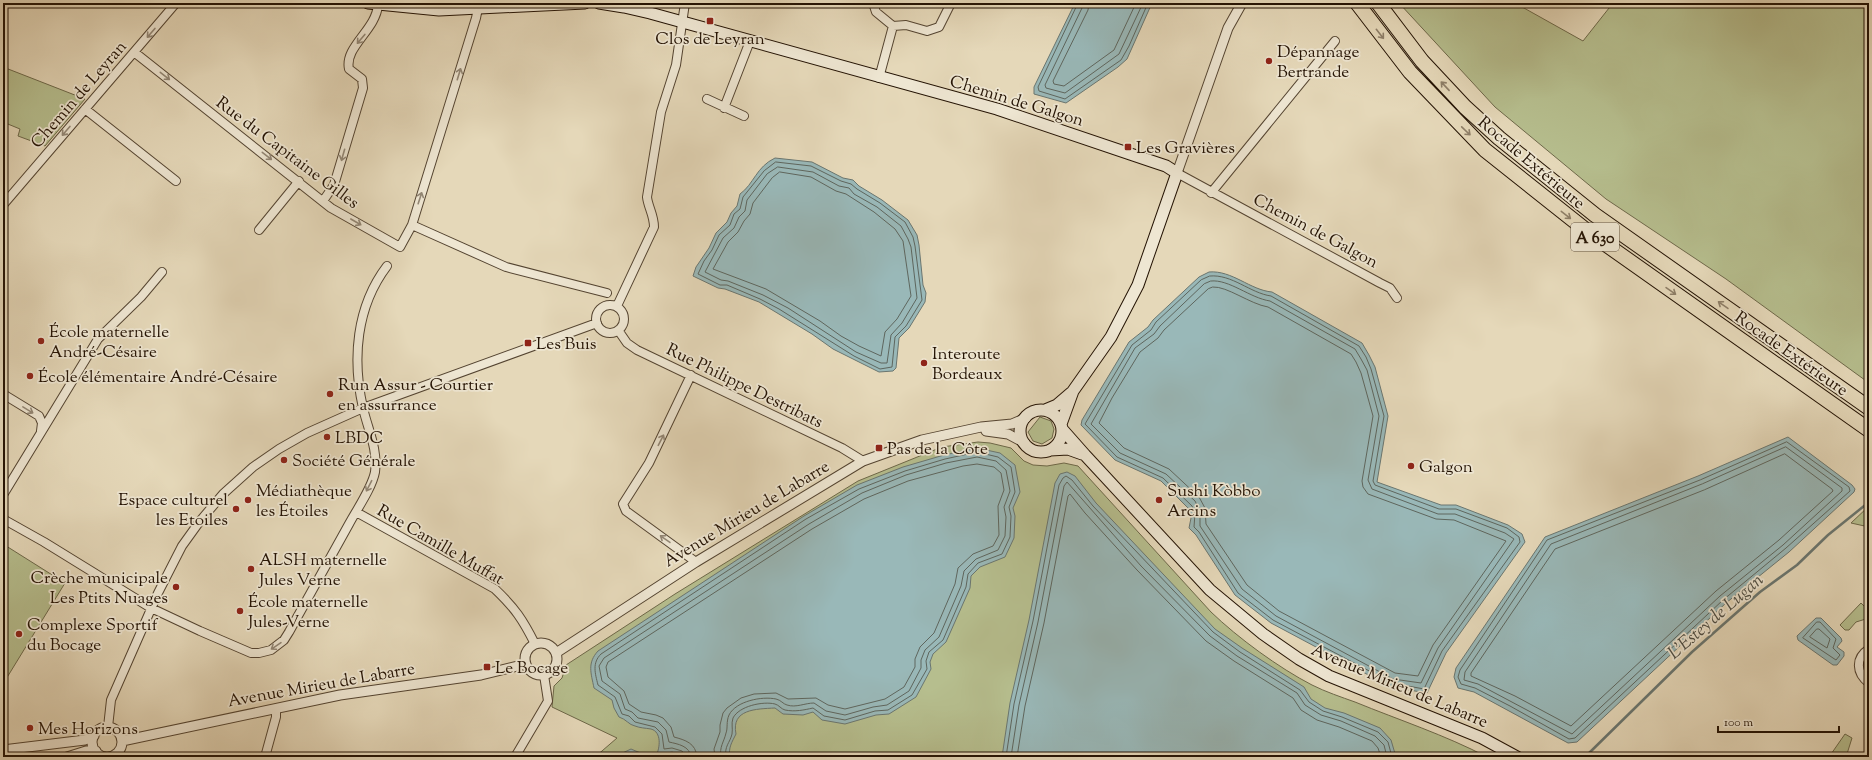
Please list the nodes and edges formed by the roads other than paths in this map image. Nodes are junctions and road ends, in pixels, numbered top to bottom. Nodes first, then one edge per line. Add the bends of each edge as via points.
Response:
1 (176, 3) edge
2 (585, 3) edge
3 (599, 3) edge
4 (685, 3) edge
5 (873, 3) edge
6 (951, 3) edge
7 (1242, 3) edge
8 (1356, 3) edge
9 (1378, 3) edge
10 (373, 4) edge
11 (478, 8) junction
12 (682, 23) junction
13 (893, 26) junction
14 (1336, 40) dead end
15 (750, 41) junction
16 (134, 52) junction
17 (879, 78) junction
18 (707, 99) dead end
19 (724, 108) junction
20 (85, 109) junction
21 (744, 116) dead end
22 (1177, 173) junction
23 (176, 181) dead end
24 (299, 182) junction
25 (1211, 193) junction
26 (323, 201) junction
27 (3, 205) edge
28 (412, 225) junction
29 (259, 230) dead end
30 (387, 266) dead end
31 (162, 272) dead end
32 (607, 293) dead end
33 (1397, 298) dead end
34 (617, 306) junction
35 (597, 323) junction
36 (618, 330) junction
37 (691, 375) junction
38 (1073, 391) junction
39 (3, 394) edge
40 (363, 408) junction
41 (1869, 408) edge
42 (1045, 410) junction
43 (1026, 418) junction
44 (1062, 426) junction
45 (966, 429) junction
46 (1869, 430) edge
47 (41, 432) junction
48 (1025, 443) junction
49 (1050, 450) junction
50 (1085, 455) junction
51 (863, 461) junction
52 (3, 496) edge
53 (356, 512) junction
54 (3, 519) edge
55 (696, 562) junction
56 (151, 608) junction
57 (535, 644) junction
58 (1869, 649) edge
59 (556, 653) junction
60 (526, 664) junction
61 (544, 674) junction
62 (1869, 683) edge
63 (276, 709) junction
64 (108, 727) junction
65 (94, 736) junction
66 (122, 741) junction
67 (3, 750) edge
68 (96, 751) junction
69 (67, 757) edge
70 (109, 757) edge
71 (265, 757) edge
72 (515, 757) edge
73 (1517, 757) edge

1 -> 16 street, Chemin de Leyran
2 - 11 main road
3 - 12 main road, Chemin de Galgon
4 - 12 street
5 - 13 street via 876,12
6 - 13 street via 939,27 927,31 906,25
7 - 22 street via 1228,28
8 -> 46 highway, Rocade Extérieure / A 630 via 1410,72 1485,150 1587,231
41 -> 9 highway, A 630 via 1596,215 1499,138 1465,107 1422,61
10 - 11 main road via 439,10
10 -> 26 street via 376,16 348,59 349,69 362,79 363,88 334,185
28 -> 11 street, Rue du Capitaine Gilles
12 - 15 main road, Chemin de Galgon
12 - 34 street via 676,65 661,112 647,197 654,227
13 - 17 street
14 - 25 street
15 - 17 main road, Chemin de Galgon
15 - 19 street
16 - 20 street, Chemin de Leyran
16 -> 24 street, Rue du Capitaine Gilles
17 - 22 main road, Chemin de Galgon via 997,109 1166,166
18 - 19 street
19 - 21 street
20 - 23 street
20 -> 27 street, Chemin de Leyran
22 - 25 street, Chemin de Galgon
22 - 38 main road via 1138,285 1127,309 1111,337
24 - 26 street, Rue du Capitaine Gilles
24 - 29 street
25 - 33 street, Chemin de Galgon via 1390,288
26 -> 28 street, Rue du Capitaine Gilles via 400,247
28 - 32 street via 506,267
30 - 40 street via 378,279 362,318 357,372
31 - 47 street via 141,298 98,339
34 - 35 street via 603,307 598,314
34 - 36 street via 624,318
35 - 36 street via 606,332
35 - 40 street
36 - 37 street, Rue Philippe Destribats via 627,343 637,350
37 - 51 street, Rue Philippe Destribats via 842,448
55 -> 37 street via 626,511 623,504 649,463
38 - 42 main road via 1057,405
38 - 44 main road
39 -> 47 street via 39,416 42,423
40 -> 53 street via 375,446 376,458 372,480
40 - 56 street via 307,432 279,449 253,467 223,494 182,546
42 - 43 main road via 1033,412
42 - 44 main road via 1053,413
43 - 45 street, Avenue Mirieu de Labarre via 1012,424
43 - 48 main road via 1021,430
44 - 49 main road via 1058,443
44 - 50 main road, Avenue Mirieu de Labarre
45 - 48 street, Avenue Mirieu de Labarre via 1008,434
45 - 51 street, Avenue Mirieu de Labarre via 922,440
47 - 52 street
48 - 49 main road via 1036,450
49 - 50 main road, Avenue Mirieu de Labarre via 1068,449
50 - 73 main road, Avenue Mirieu de Labarre via 1210,590 1275,643 1329,676 1482,738
51 - 55 street, Avenue Mirieu de Labarre
53 -> 56 street via 289,632 284,640 271,650 252,653
53 - 57 street, Rue Camille Muffat via 495,589 524,621
54 - 56 street
55 - 59 street, Avenue Mirieu de Labarre
56 - 64 street via 111,700
57 - 59 street via 545,644
57 - 60 street via 528,650
58 - 62 street via 1863,654 1858,668
59 - 61 street via 554,668
60 - 61 street via 532,672
60 - 63 street, Avenue Mirieu de Labarre via 481,675 340,695
61 - 72 street via 548,701
63 - 66 street, Avenue Mirieu de Labarre
63 - 71 street
64 - 65 street
64 - 66 street via 119,733
65 - 67 street via 84,740
65 - 68 street via 93,744
66 - 70 street via 120,749
68 - 69 street via 86,751
68 - 70 street

